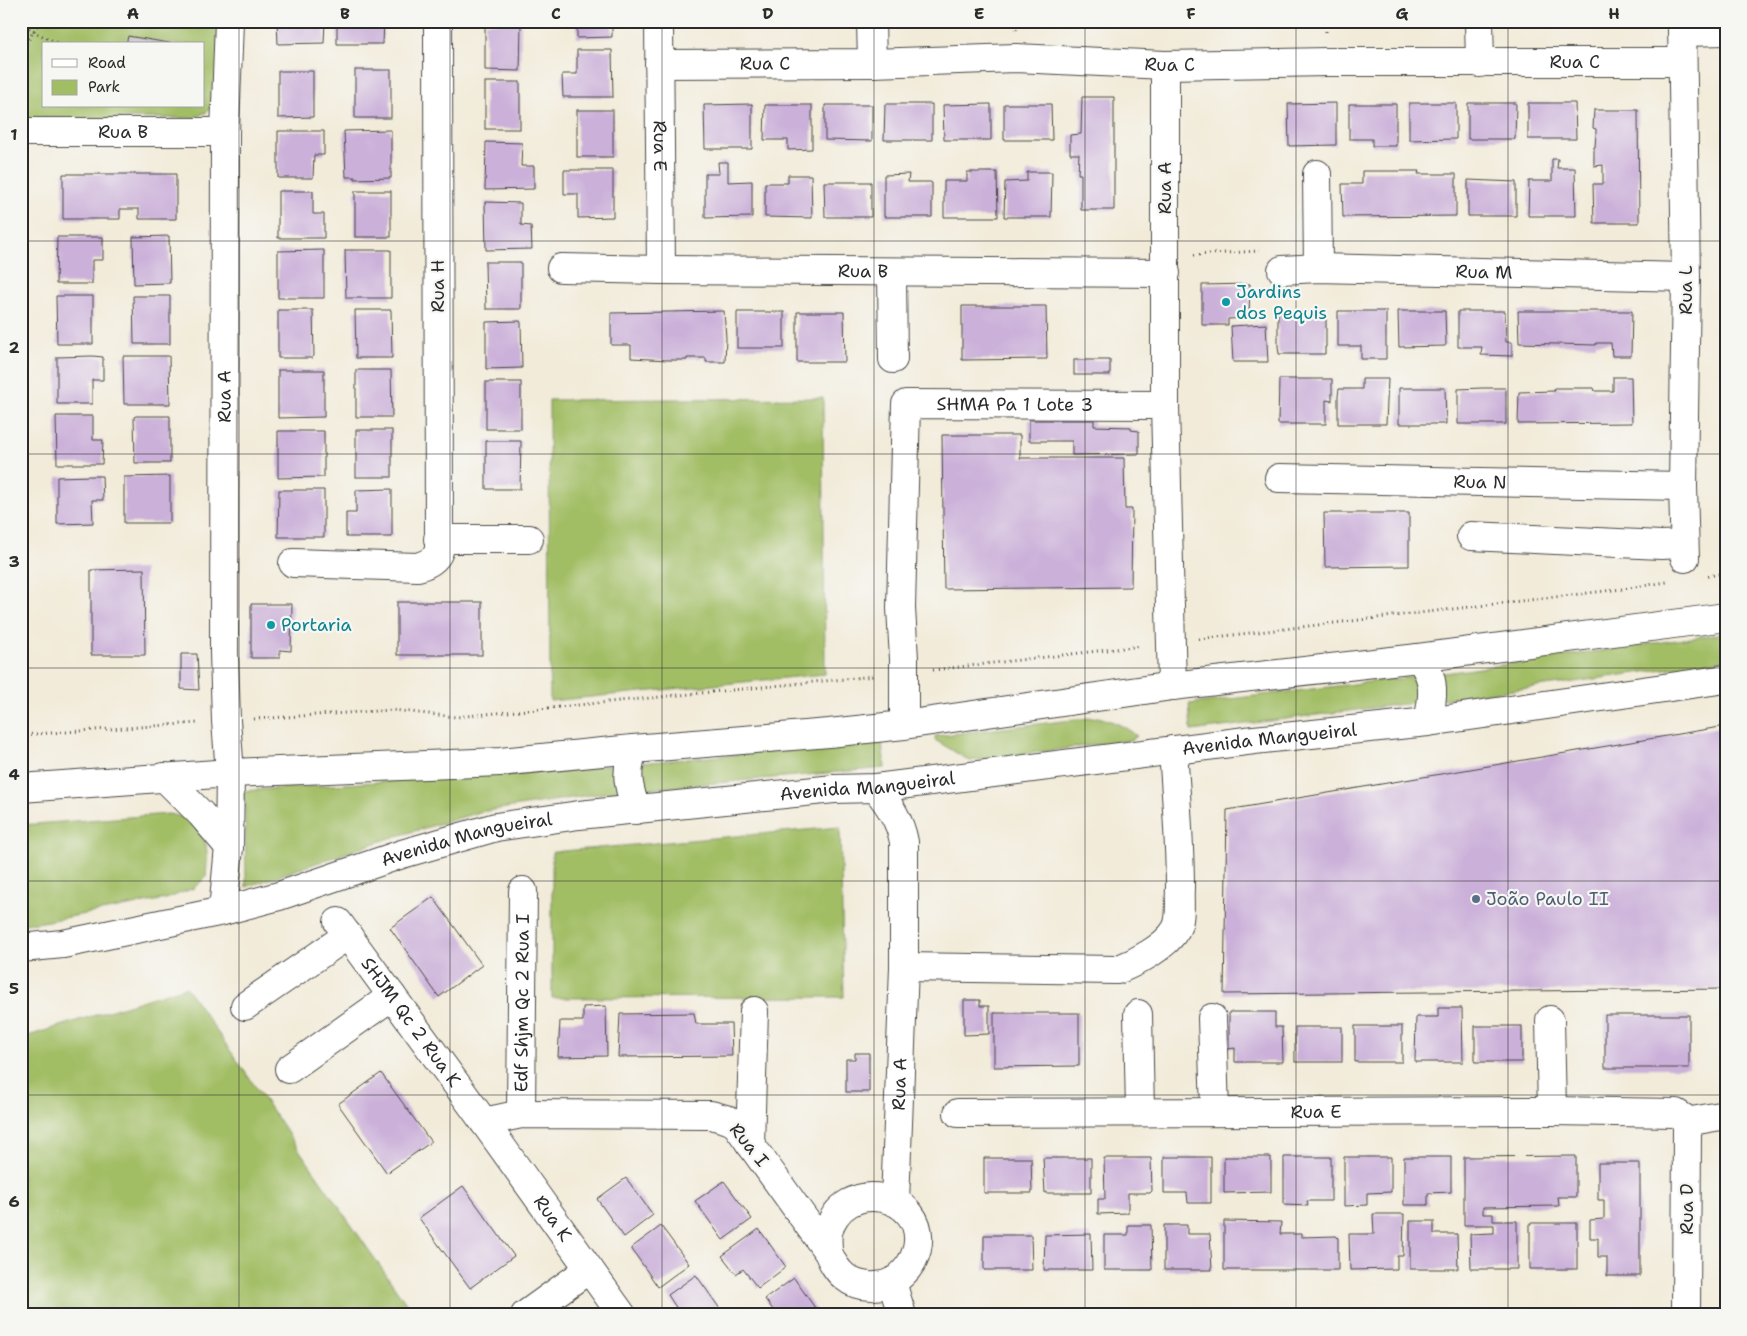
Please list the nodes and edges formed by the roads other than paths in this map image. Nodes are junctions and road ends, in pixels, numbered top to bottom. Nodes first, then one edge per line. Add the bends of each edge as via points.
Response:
1 (229, 21) edge
2 (438, 21) edge
3 (659, 21) edge
4 (871, 21) edge
5 (1479, 21) edge
6 (1682, 26) edge
7 (1726, 31) edge
8 (1682, 62) junction
9 (872, 63) junction
10 (1480, 63) junction
11 (659, 64) junction
12 (1165, 65) junction
13 (21, 132) edge
14 (226, 132) junction
15 (1317, 174) dead end
16 (1166, 265) junction
17 (561, 268) dead end
18 (1318, 268) junction
19 (661, 270) junction
20 (1282, 270) road end
21 (892, 272) junction
22 (1686, 277) junction
23 (893, 359) dead end
24 (1165, 406) junction
25 (1279, 478) dead end
26 (1683, 486) junction
27 (1471, 536) dead end
28 (529, 539) dead end
29 (438, 545) junction
30 (293, 563) dead end
31 (1726, 617) edge
32 (1418, 658) junction
33 (1726, 679) edge
34 (1172, 686) junction
35 (1428, 722) junction
36 (904, 725) junction
37 (634, 749) junction
38 (1174, 750) junction
39 (230, 773) junction
40 (164, 777) junction
41 (21, 788) edge
42 (876, 788) junction
43 (636, 810) junction
44 (229, 847) junction
45 (523, 891) dead end
46 (223, 911) junction
47 (21, 948) edge
48 (904, 967) junction
49 (392, 996) junction
50 (245, 1006) dead end
51 (754, 1011) dead end
52 (1138, 1014) dead end
53 (1212, 1018) dead end
54 (1550, 1020) dead end
55 (288, 1069) dead end
56 (1552, 1111) junction
57 (1140, 1112) junction
58 (1215, 1112) junction
59 (958, 1113) dead end
60 (521, 1114) junction
61 (1726, 1115) edge
62 (1679, 1117) junction
63 (484, 1122) junction
64 (750, 1144) junction
65 (895, 1202) junction
66 (828, 1252) junction
67 (589, 1269) junction
68 (892, 1282) junction
69 (525, 1315) edge
70 (622, 1315) edge
71 (902, 1315) edge
72 (1686, 1315) edge

1 - 14 street, Rua A
2 - 29 street, Rua H
3 - 11 street, Rua E
4 - 9 street
5 - 10 street
6 - 7 street
6 - 8 street, Rua L
8 - 10 street, Rua C
8 - 22 street, Rua L
9 - 11 street, Rua C
9 - 12 street, Rua C via 1016,58
10 - 12 street, Rua C
11 - 19 street, Rua E
12 - 16 street, Rua A
13 - 14 street, Rua B
14 - 39 street, Rua A via 224,652
15 - 18 street
16 - 21 street, Rua B
16 - 24 street, Rua A via 1163,312
17 - 19 street, Rua B
18 - 20 street, Rua M
18 - 22 street, Rua M
19 - 21 street, Rua B
21 - 23 street
22 - 26 street, Rua L
24 - 34 street
24 - 36 street, SHMA Pa 1 Lote 3 via 906,404 901,608
25 - 26 street, Rua N
26 - 27 street, Rua L via 1684,551 1661,544
28 - 29 street
29 - 30 street via 437,556 418,567
31 - 32 street
32 - 34 street
32 - 35 street via 1426,665 1432,683
33 - 35 street, Avenida Mangueiral
34 - 36 street
35 - 38 street, Avenida Mangueiral
36 - 37 street
37 - 39 street via 500,762
37 - 43 street via 627,773
38 - 42 street, Avenida Mangueiral
38 - 48 street via 1180,849 1179,915 1176,929 1150,954 1117,970
39 - 40 street
39 - 44 street, Rua A
40 - 41 street
40 - 44 street via 202,814
42 - 43 street, Avenida Mangueiral via 834,789
42 - 48 street, Rua A via 897,818 904,842
43 - 46 street, Avenida Mangueiral via 496,827
44 - 46 street, Rua A
45 - 60 street, Edf Shjm Qc 2 Rua I
46 - 47 street, Avenida Mangueiral via 63,944
48 - 65 street, Rua A
49 - 50 street, SHJM Qc 2 Rua K via 343,929
49 - 55 street
49 - 63 street, SHJM Qc 2 Rua K
51 - 64 street
52 - 57 street
53 - 58 street
54 - 56 street
56 - 58 street, Rua E
56 - 62 street, Rua E
57 - 58 street, Rua E
57 - 59 street, Rua E
60 - 63 street, Rua I
60 - 64 street, Rua I via 711,1115 736,1124
61 - 62 street, Rua E
62 - 72 street, Rua D via 1687,1126
63 - 67 street, Rua K
64 - 66 street, Rua I
65 - 66 street via 881,1196 866,1196 848,1202 835,1216 828,1233
65 - 68 street via 908,1212 916,1226 918,1242 915,1258 906,1272
66 - 68 street, Rua I via 846,1278 860,1285
67 - 69 street
67 - 70 street, Rua K
68 - 71 street

